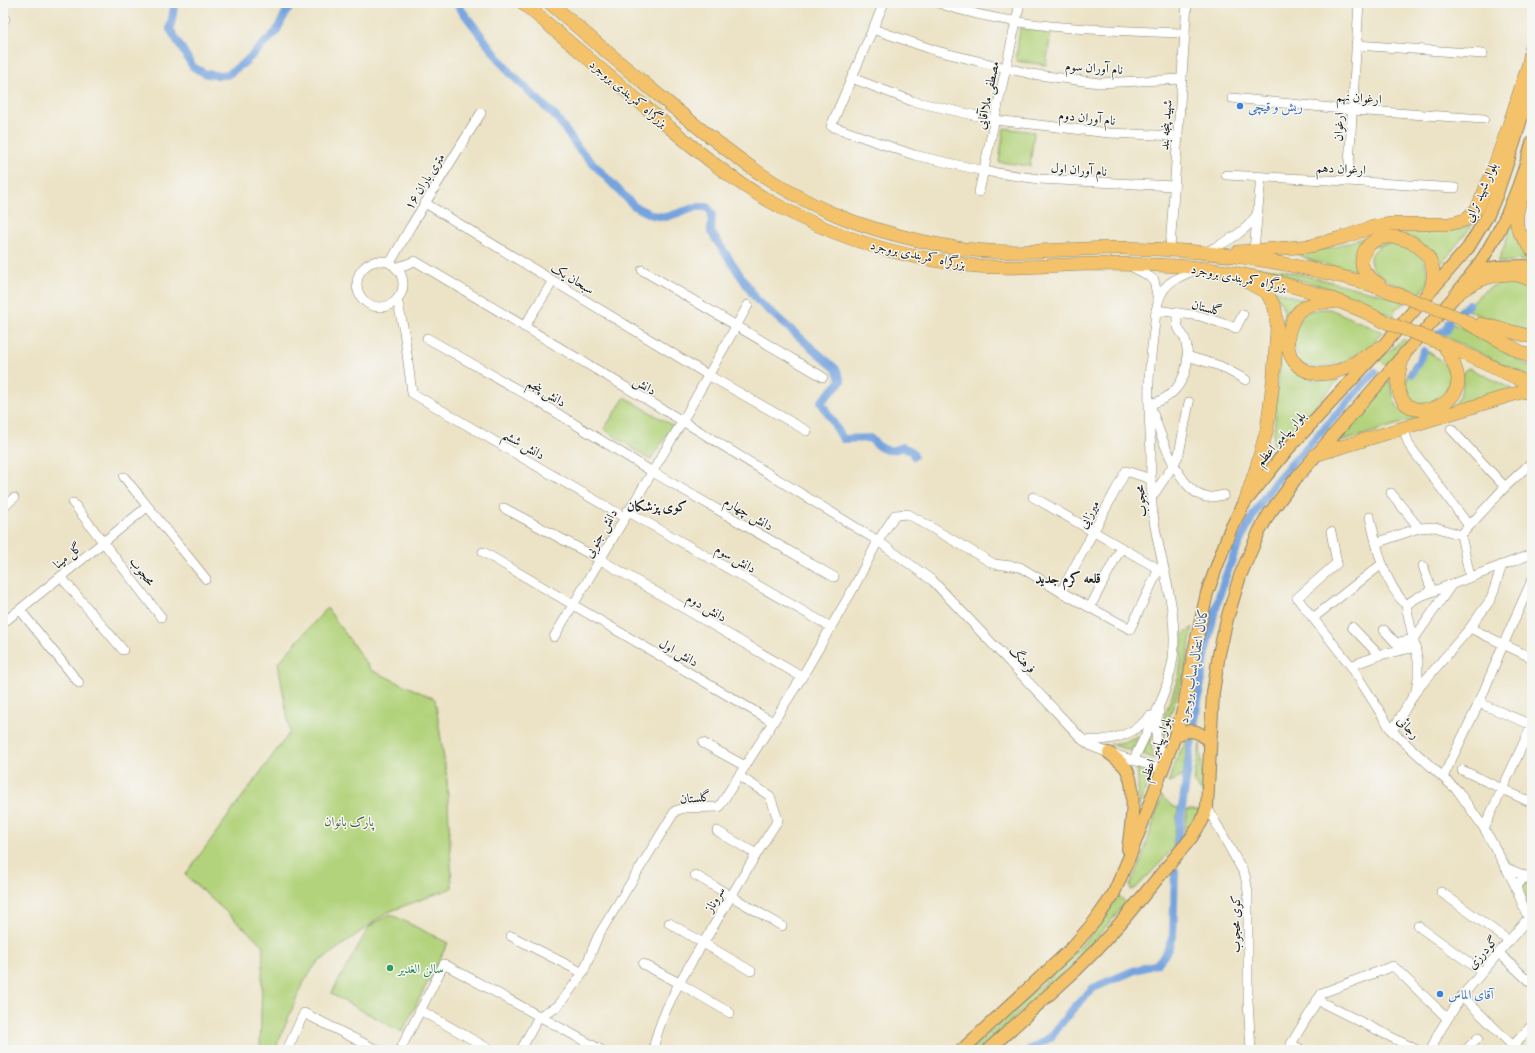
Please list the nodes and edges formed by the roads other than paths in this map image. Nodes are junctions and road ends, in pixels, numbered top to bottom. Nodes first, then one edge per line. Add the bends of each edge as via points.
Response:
1 (523, 3) edge
2 (550, 3) edge
3 (884, 3) edge
4 (938, 3) edge
5 (1020, 3) edge
6 (1187, 3) edge
7 (1359, 3) edge
8 (1016, 22) junction
9 (873, 29) junction
10 (1185, 33) junction
11 (1356, 45) junction
12 (1532, 47) edge
13 (1482, 54) dead end
14 (1006, 69) junction
15 (852, 78) junction
16 (1182, 79) junction
17 (1532, 81) edge
18 (1232, 98) dead end
19 (1352, 110) junction
20 (481, 113) dead end
21 (1484, 119) dead end
22 (995, 120) junction
23 (1178, 136) junction
24 (1532, 143) edge
25 (984, 171) junction
26 (1532, 172) edge
27 (1226, 175) dead end
28 (1261, 176) junction
29 (1348, 181) junction
30 (1174, 186) junction
31 (1455, 188) dead end
32 (979, 192) dead end
33 (425, 203) junction
34 (1258, 213) junction
35 (1520, 232) junction
36 (1532, 245) edge
37 (1170, 250) junction
38 (1254, 250) junction
39 (1532, 250) edge
40 (1204, 253) junction
41 (1126, 264) junction
42 (393, 266) junction
43 (1526, 266) dead end
44 (1200, 268) junction
45 (642, 270) dead end
46 (1220, 271) junction
47 (1471, 275) junction
48 (553, 281) junction
49 (1532, 281) edge
50 (1429, 293) junction
51 (1400, 295) junction
52 (1455, 296) junction
53 (397, 299) junction
54 (1158, 300) junction
55 (748, 305) dead end
56 (1348, 305) junction
57 (1156, 310) junction
58 (1177, 313) junction
59 (1243, 314) dead end
60 (1409, 316) joint
61 (1459, 318) junction
62 (736, 326) junction
63 (524, 327) junction
64 (1532, 337) edge
65 (428, 338) dead end
66 (1442, 344) junction
67 (1383, 346) junction
68 (1404, 355) junction
69 (1187, 356) junction
70 (1532, 358) edge
71 (708, 375) junction
72 (823, 377) dead end
73 (1246, 380) dead end
74 (1532, 385) edge
75 (1532, 391) edge
76 (1189, 402) dead end
77 (1150, 404) junction
78 (682, 422) junction
79 (1404, 428) junction
80 (1451, 429) dead end
81 (807, 431) dead end
82 (1315, 455) junction
83 (1532, 462) edge
84 (1174, 464) junction
85 (652, 471) junction
86 (124, 477) dead end
87 (1151, 479) junction
88 (1505, 487) junction
89 (1391, 493) dead end
90 (1224, 495) dead end
91 (1033, 497) dead end
92 (1152, 497) junction
93 (14, 498) dead end
94 (1245, 502) junction
95 (73, 503) dead end
96 (147, 506) junction
97 (3, 507) edge
98 (504, 508) dead end
99 (626, 514) junction
100 (1370, 517) dead end
101 (1469, 526) junction
102 (1419, 528) junction
103 (1093, 532) junction
104 (1331, 532) dead end
105 (1461, 535) junction
106 (878, 541) junction
107 (104, 542) junction
108 (1376, 543) junction
109 (1121, 548) junction
110 (483, 552) dead end
111 (1532, 554) edge
112 (599, 560) junction
113 (1382, 564) junction
114 (1502, 565) junction
115 (1423, 566) dead end
116 (1162, 571) junction
117 (61, 577) junction
118 (834, 577) dead end
119 (1470, 577) junction
120 (206, 579) dead end
121 (1532, 580) edge
122 (1452, 584) junction
123 (1432, 591) junction
124 (1061, 592) junction
125 (572, 605) junction
126 (1090, 607) junction
127 (1406, 608) junction
128 (20, 610) junction
129 (161, 617) dead end
130 (1313, 618) junction
131 (3, 623) edge
132 (831, 627) junction
133 (1352, 627) dead end
134 (1470, 628) junction
135 (1384, 630) dead end
136 (554, 637) dead end
137 (1415, 643) junction
138 (1503, 644) junction
139 (123, 650) dead end
140 (1379, 655) junction
141 (1532, 658) edge
142 (1351, 666) junction
143 (802, 677) junction
144 (79, 683) dead end
145 (1416, 691) junction
146 (1162, 698) junction
147 (1479, 703) junction
148 (773, 722) junction
149 (1532, 725) edge
150 (1392, 731) junction
151 (1176, 736) junction
152 (1083, 740) junction
153 (1210, 742) junction
154 (703, 743) dead end
155 (1108, 753) junction
156 (1134, 759) junction
157 (1165, 763) junction
158 (745, 766) junction
159 (1462, 770) dead end
160 (739, 776) junction
161 (1443, 777) junction
162 (1502, 789) junction
163 (1532, 803) edge
164 (1207, 807) junction
165 (1484, 828) junction
166 (717, 831) dead end
167 (756, 854) junction
168 (1126, 867) junction
169 (1506, 868) junction
170 (695, 875) dead end
171 (1530, 878) edge
172 (1517, 889) junction
173 (1442, 892) dead end
174 (731, 896) junction
175 (1532, 915) edge
176 (669, 923) dead end
177 (782, 926) dead end
178 (1418, 926) dead end
179 (511, 936) dead end
180 (1509, 941) junction
181 (703, 943) junction
182 (1499, 953) junction
183 (643, 964) dead end
184 (751, 971) dead end
185 (1482, 972) junction
186 (582, 973) junction
187 (679, 983) junction
188 (1532, 984) edge
189 (1462, 996) junction
190 (1317, 1000) junction
191 (420, 1010) junction
192 (730, 1013) dead end
193 (539, 1016) junction
194 (1448, 1018) junction
195 (1532, 1025) edge
196 (1478, 1038) dead end
197 (3, 1048) edge
198 (1513, 1049) edge
199 (5, 1050) edge
200 (287, 1050) edge
201 (377, 1050) edge
202 (400, 1050) edge
203 (491, 1050) edge
204 (521, 1050) edge
205 (601, 1050) edge
206 (653, 1050) edge
207 (962, 1050) edge
208 (988, 1050) edge
209 (1251, 1050) edge
210 (1302, 1050) edge
211 (1417, 1050) edge
212 (1431, 1050) edge
213 (1466, 1050) edge

1 - 41 highway, بزرگراه کمربندی بروجرد via 669,127 735,179 763,198 816,225 850,238 914,256 966,265 1003,267
2 - 37 highway, بزرگراه کمربندی بروجرد via 725,150 769,180 838,216 916,240 973,250
3 - 9 street
4 - 8 street
5 - 8 street, مصطفی ملاآقایی
6 - 10 street, شهید پنجه بند
7 - 11 street, ارغوان
8 - 10 street via 1098,30
8 - 14 street, مصطفی ملاآقایی
9 - 14 street, نام آوران سوم via 937,51
9 - 15 street
10 - 16 street, شهید پنجه بند
11 - 13 street
11 - 19 street, ارغوان
12 - 38 highway via 1491,176 1476,210 1465,220 1450,224 1391,224 1312,246
14 - 16 street, نام آوران سوم via 1099,83
14 - 22 street, مصطفی ملاآقایی
15 - 22 street, نام آوران دوم via 912,101
15 - 25 street, نام آوران اول via 831,126 914,155
16 - 23 street, شهید پنجه بند
17 - 50 main road, بلوار شهید ترابی via 1508,164 1488,215 1468,248
18 - 19 street, ارغوان نهم
19 - 21 street, ارغوان نهم
19 - 29 street, ارغوان
20 - 33 street, ۱۶ متری باران
22 - 23 street, نام آوران دوم via 1109,133
22 - 25 street, مصطفی ملاآقایی
23 - 30 street, شهید پنجه بند
24 - 47 main road via 1508,214
25 - 30 street, نام آوران اول via 1039,179
25 - 32 street, مصطفی ملاآقایی
26 - 35 highway via 1519,208
27 - 28 street, ارغوان دهم
28 - 29 street, ارغوان دهم
28 - 34 street
29 - 31 street, ارغوان دهم
30 - 37 street, شهید پنجه بند
33 - 42 street, ۱۶ متری باران
33 - 48 street, سبحان یک
34 - 38 street
34 - 40 street via 1243,231
35 - 36 main road
35 - 39 highway
37 - 40 highway, بزرگراه کمربندی بروجرد
38 - 40 highway
40 - 51 highway, بزرگراه کمربندی بروجرد via 1312,269 1354,279
41 - 44 highway, بزرگراه کمربندی بروجرد
41 - 54 street via 1154,280
42 - 53 street via 403,286
42 - 53 street via 382,261 367,265 358,277 357,285 363,299 376,307 392,304
42 - 63 street, دانش via 415,261
43 - 47 main road via 1496,267
44 - 46 highway, بزرگراه کمربندی بروجرد
44 - 54 street via 1169,282
45 - 62 street
46 - 56 highway, بزرگراه کمربندی بروجرد via 1306,290
46 - 94 highway via 1238,276 1267,294 1275,308 1276,316 1274,374 1268,429
47 - 52 main road
48 - 63 street
48 - 71 street, سبحان یک
49 - 52 highway via 1516,276 1490,277 1474,282
50 - 51 highway via 1433,271 1427,254 1405,239 1378,238 1370,242 1365,249 1362,269 1370,278
50 - 60 main road, بلوار شهید ترابی
51 - 61 highway, bridge
52 - 68 main road
53 - 99 street, دانش ششم via 412,393
54 - 57 street, محجوب
55 - 62 street, دانش جنوبی
56 - 66 highway, بزرگراه کمربندی بروجرد, bridge
56 - 67 highway via 1336,302 1314,304 1297,313 1290,326 1287,340 1291,358 1296,364 1309,373 1334,372
57 - 58 street, گلستان
57 - 77 street, محجوب via 1149,381
58 - 59 street, گلستان via 1200,316 1236,328
58 - 69 street via 1177,324 1184,337
60 - 67 main road, بلوار پیامبر اعظم
61 - 64 highway
61 - 70 highway
62 - 71 street, دانش جنوبی
62 - 72 street
63 - 78 street, دانش
65 - 85 street, دانش پنجم
66 - 68 highway via 1454,364 1457,387 1451,398 1429,410 1412,409 1401,397 1397,383
66 - 74 highway
67 - 94 main road, بلوار پیامبر اعظم via 1287,450
68 - 82 main road
69 - 73 street via 1220,366
69 - 77 street via 1184,375 1179,384 1168,397
71 - 78 street, دانش جنوبی
71 - 81 street, سبحان یک
75 - 79 highway via 1521,392
76 - 84 street via 1179,454
77 - 84 street via 1165,449
77 - 87 street, محجوب
78 - 85 street, دانش جنوبی
78 - 106 street, دانش
79 - 82 highway
79 - 101 street via 1409,446
80 - 88 street
82 - 153 main road via 1269,514 1240,576 1219,654 1213,693
83 - 88 street
84 - 90 street via 1194,492 1206,497
84 - 92 street
85 - 99 street, دانش جنوبی
85 - 118 street, دانش چهارم
86 - 96 street
87 - 92 street, محجوب
87 - 103 street, میرزایی via 1126,471
88 - 101 street
89 - 102 street
91 - 103 street
92 - 116 street, محجوب
93 - 97 street
94 - 151 main road, بلوار پیامبر اعظم via 1230,530 1206,593
95 - 107 street, محجوب
96 - 107 street, گل مینا
96 - 120 street
98 - 112 street, دانش دوم
99 - 112 street, دانش جنوبی
99 - 132 street, دانش سوم
100 - 108 street
101 - 105 street
102 - 105 street via 1435,527
102 - 108 street
103 - 109 street
103 - 124 street, میرزایی
104 - 130 street, رجائی via 1337,563 1297,598
105 - 119 street
106 - 124 street, گلستان via 895,515 908,514 994,564 1020,567
106 - 132 street, گلستان
106 - 152 street, فرهنگ via 933,581
107 - 117 street, گل مینا
107 - 129 street, محجوب
108 - 113 street
109 - 116 street
109 - 126 street
110 - 125 street, دانش اول
111 - 114 street
112 - 125 street, دانش جنوبی
112 - 143 street, دانش دوم
113 - 127 street via 1390,583
113 - 130 street
114 - 119 street
114 - 134 street via 1491,599
115 - 123 street
116 - 126 street via 1130,629
116 - 146 street, محجوب via 1174,631 1170,674
117 - 128 street, گل مینا
117 - 139 street
119 - 122 street
121 - 138 street
122 - 123 street
122 - 137 street
123 - 127 street via 1410,601
124 - 126 street
125 - 136 street, دانش جنوبی
125 - 148 street, دانش اول
127 - 137 street
128 - 131 street, گل مینا
128 - 144 street
130 - 142 street, رجائی
132 - 143 street, گلستان
133 - 140 street
134 - 138 street
134 - 145 street
135 - 137 street via 1396,643
137 - 140 street
137 - 145 street via 1418,661
138 - 141 street
138 - 147 street
140 - 142 street
142 - 150 street, رجائی
143 - 148 street, گلستان
145 - 150 street
146 - 152 street via 1150,716 1134,731 1110,739
146 - 156 street
146 - 157 street via 1157,737 1158,748
147 - 149 street
147 - 161 street
148 - 158 street, گلستان
149 - 162 street
150 - 161 street, رجائی
151 - 153 main road via 1189,730 1195,731
151 - 157 main road, بلوار پیامبر اعظم
152 - 155 street, فرهنگ
153 - 164 main road
154 - 158 street
155 - 156 street, فرهنگ
155 - 168 main road via 1127,770 1131,786 1132,812
156 - 157 street, فرهنگ
157 - 168 main road, بلوار پیامبر اعظم
158 - 160 street, گلستان
159 - 162 street
160 - 167 street, سروناز via 770,796 778,820
160 - 186 street, گلستان via 719,807 684,808 674,811 598,936
161 - 165 street, رجائی via 1458,791
162 - 163 street
162 - 165 street
164 - 208 main road via 1191,838 1108,937 1076,970
164 - 209 street, کوی محجوب via 1245,875 1248,892 1248,1001
165 - 169 street, رجائی
166 - 167 street
167 - 174 street, سروناز
168 - 207 main road, بلوار پیامبر اعظم via 1107,905 1081,937
169 - 171 street
169 - 172 street, رجائی
170 - 174 street
171 - 172 street via 1520,881
172 - 175 street, رجائی via 1526,913
173 - 180 street
174 - 177 street
174 - 181 street, سروناز
175 - 180 street, گودرزی
176 - 181 street
178 - 185 street
179 - 186 street
180 - 182 street, گودرزی
181 - 184 street
181 - 187 street, سروناز
182 - 185 street, گودرزی
182 - 188 street
183 - 187 street
185 - 189 street, گودرزی
186 - 193 street, گلستان via 558,1006
187 - 192 street
187 - 206 street, سروناز via 662,1019
189 - 194 street, گودرزی
189 - 198 street
190 - 194 street via 1322,993 1393,966
190 - 210 street via 1291,1044
190 - 211 street
191 - 193 street via 444,964
191 - 202 street
191 - 203 street
193 - 204 street
193 - 205 street
194 - 212 street, گودرزی
195 - 198 street
196 - 213 street
197 - 199 street
200 - 201 street via 304,1013

